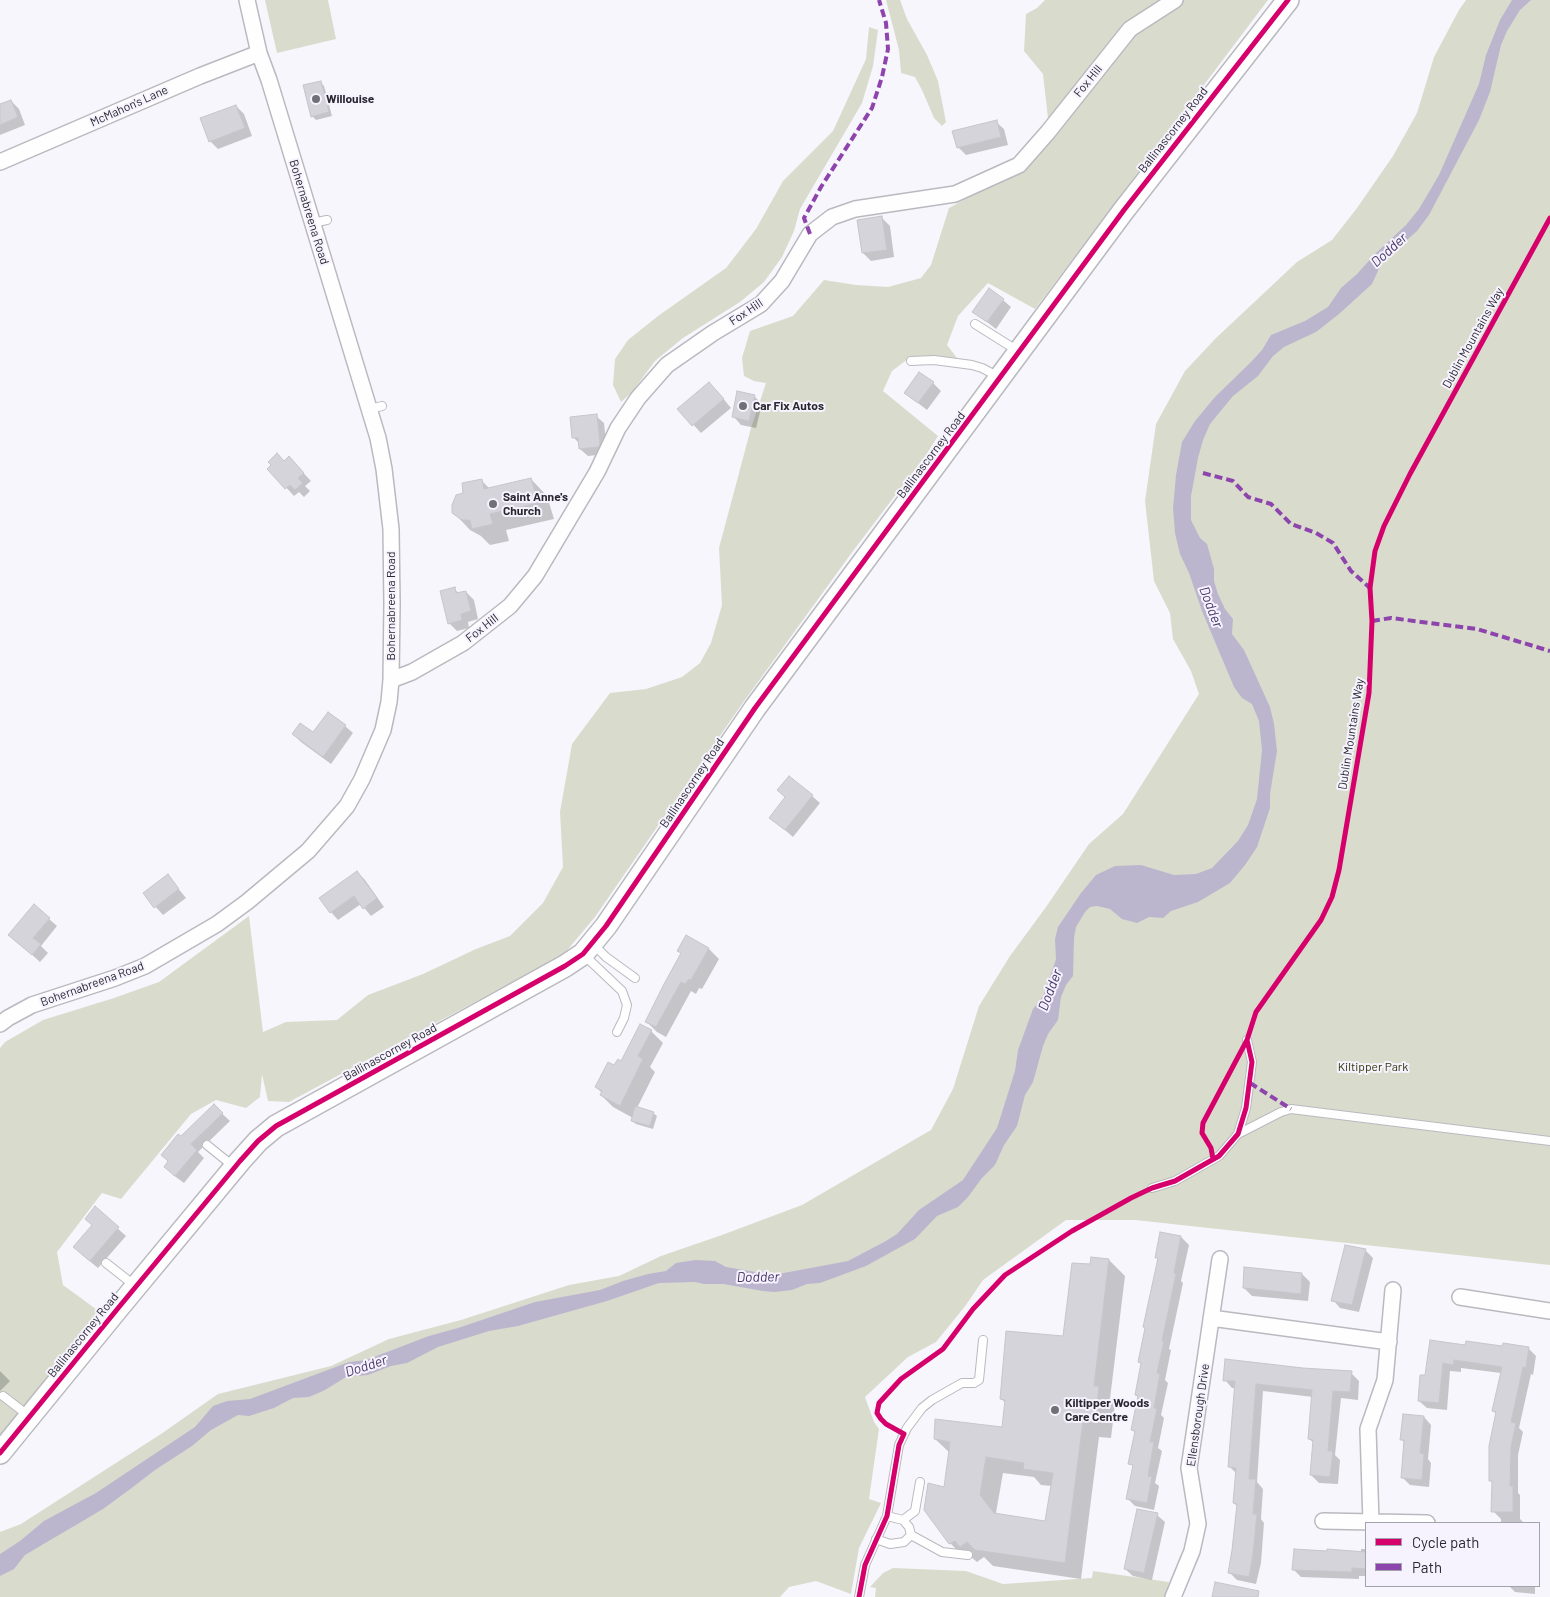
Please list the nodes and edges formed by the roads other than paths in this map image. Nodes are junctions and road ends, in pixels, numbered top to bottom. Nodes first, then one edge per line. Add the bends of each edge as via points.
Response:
1 (248, 0) edge
2 (1175, 0) edge
3 (1288, 0) edge
4 (259, 53) junction
5 (0, 162) edge
6 (327, 220) dead end
7 (312, 223) junction
8 (975, 324) dead end
9 (1020, 352) junction
10 (911, 361) dead end
11 (1000, 378) junction
12 (391, 680) junction
13 (588, 949) junction
14 (636, 978) dead end
15 (3, 1017) edge
16 (617, 1032) dead end
17 (1246, 1040) dead end
18 (1238, 1134) junction
19 (1550, 1141) edge
20 (207, 1145) dead end
21 (235, 1167) junction
22 (1152, 1188) dead end
23 (1220, 1258) dead end
24 (106, 1263) dead end
25 (135, 1287) junction
26 (1393, 1290) dead end
27 (1460, 1297) dead end
28 (1550, 1311) edge
29 (1211, 1318) junction
30 (983, 1340) dead end
31 (1389, 1342) junction
32 (2, 1396) dead end
33 (29, 1417) junction
34 (0, 1453) edge
35 (920, 1482) dead end
36 (887, 1516) junction
37 (903, 1520) junction
38 (1323, 1521) dead end
39 (1371, 1522) joint
40 (911, 1535) junction
41 (876, 1539) junction
42 (968, 1555) dead end
43 (859, 1597) edge
44 (1173, 1597) edge

1 - 4 street, Bohernabreena Road
2 - 12 street, Fox Hill via 1130,29 1019,165 954,194 855,209 832,217 810,234 782,281 761,304 668,365 638,398 535,576 510,606 463,643
3 - 9 main road, Ballinascorney Road via 1130,202
4 - 5 street, McMahon's Lane
4 - 7 street, Bohernabreena Road
6 - 7 lane
7 - 12 street, Bohernabreena Road via 376,407 391,529
8 - 9 lane
9 - 11 main road, Ballinascorney Road
10 - 11 lane via 934,360 972,365
11 - 13 main road, Ballinascorney Road via 756,708
12 - 15 street, Bohernabreena Road via 384,730 362,779 347,806 308,851 217,924 145,966
13 - 14 lane
13 - 16 lane via 622,991 627,1005
13 - 21 main road, Ballinascorney Road via 565,966 276,1126
17 - 18 lane via 1252,1062 1246,1108
18 - 19 lane via 1291,1109
18 - 22 lane via 1219,1156 1175,1181
20 - 21 lane
21 - 25 main road, Ballinascorney Road
23 - 29 street, Ellensborough Drive
24 - 25 lane
25 - 33 main road, Ballinascorney Road
26 - 31 street
27 - 28 street
29 - 31 street
29 - 44 street, Ellensborough Drive via 1189,1468 1198,1524 1192,1550
30 - 36 lane via 979,1380 962,1383 932,1400 907,1428 899,1445
31 - 39 street via 1385,1380 1368,1429
32 - 33 lane
33 - 34 main road, Ballinascorney Road
35 - 37 lane via 915,1511
36 - 37 lane
36 - 41 lane
37 - 40 lane
38 - 39 street
40 - 41 lane via 904,1542 890,1544
40 - 42 lane via 942,1552
41 - 43 lane via 865,1565

